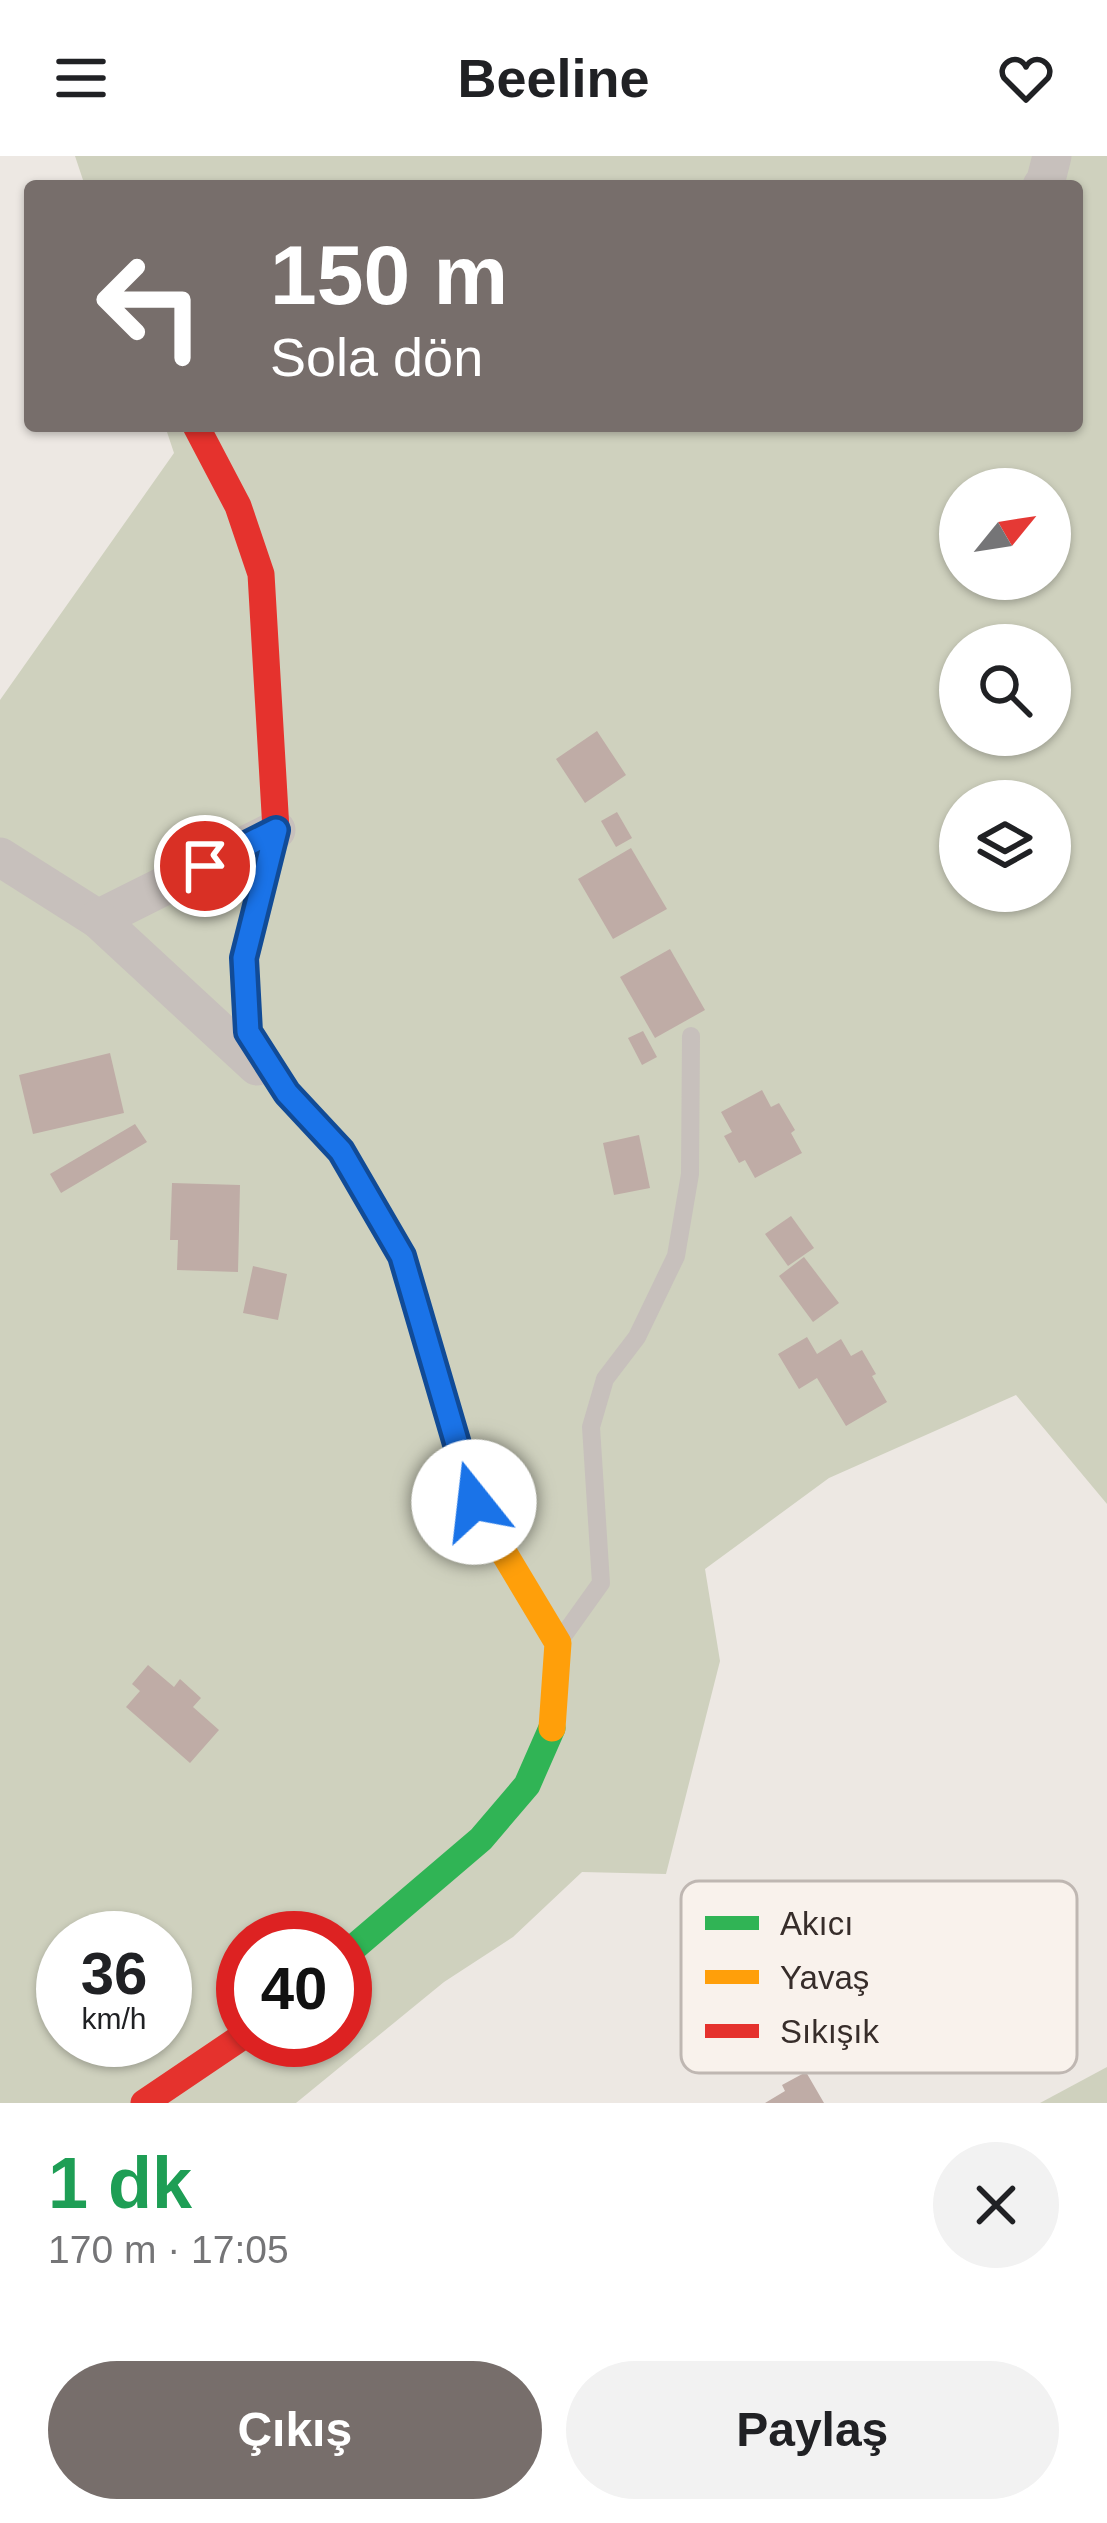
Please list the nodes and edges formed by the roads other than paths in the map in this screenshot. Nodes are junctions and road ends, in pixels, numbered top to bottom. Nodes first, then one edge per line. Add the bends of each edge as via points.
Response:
1 (199, 432) edge
2 (276, 830) junction
3 (0, 857) edge
4 (98, 919) junction
5 (691, 1036) dead end
6 (287, 1093) junction
7 (558, 1643) junction
8 (372, 1932) edge
9 (216, 2054) edge
10 (144, 2103) edge

1 - 2 street via 238,506 261,574
2 - 4 street
2 - 6 street via 244,958 248,1032
3 - 4 street
4 - 6 street
5 - 7 lane via 690,1174 676,1256 637,1337 605,1379 591,1427 601,1583
6 - 7 street via 341,1151 402,1256 474,1502
7 - 8 street via 554,1724 527,1785 481,1839
9 - 10 street

